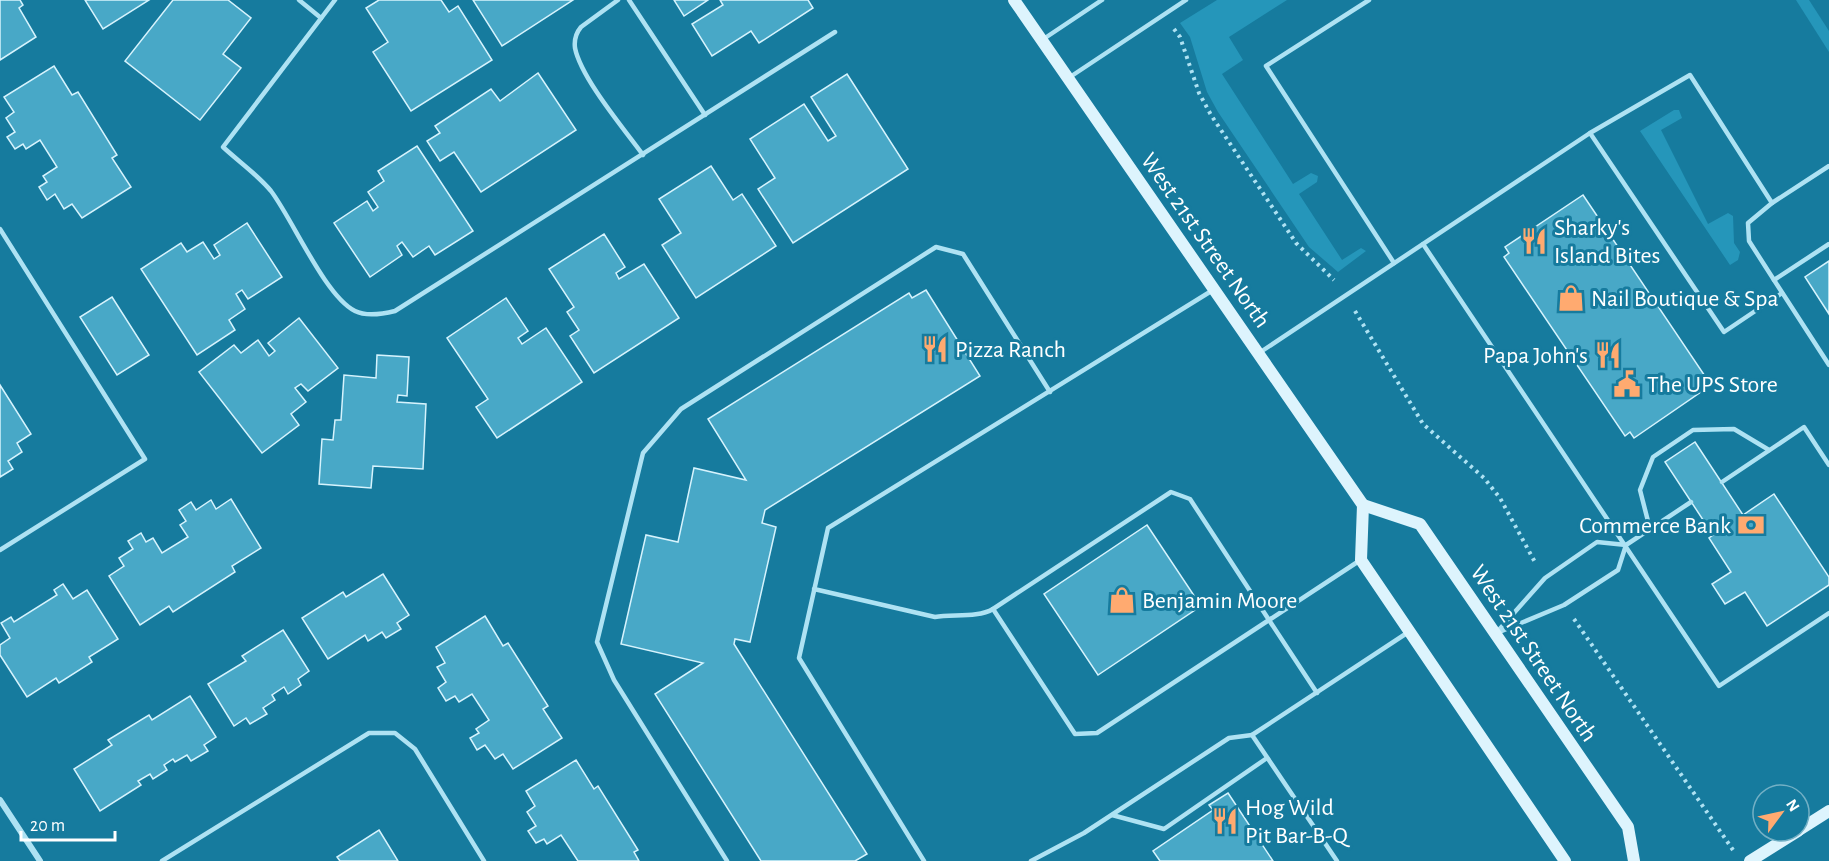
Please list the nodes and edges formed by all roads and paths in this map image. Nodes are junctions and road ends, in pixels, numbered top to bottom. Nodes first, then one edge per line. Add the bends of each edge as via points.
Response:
1 (299, 0) edge
2 (335, 0) edge
3 (618, 0) edge
4 (629, 0) edge
5 (1014, 0) edge
6 (1102, 0) edge
7 (1186, 0) edge
8 (1369, 0) edge
9 (1164, 15) junction
10 (321, 18) junction
11 (835, 32) dead end
12 (1042, 40) junction
13 (1068, 78) junction
14 (705, 115) junction
15 (1590, 133) junction
16 (643, 155) junction
17 (1829, 166) edge
18 (1772, 203) junction
19 (0, 229) edge
20 (1423, 244) junction
21 (1829, 244) edge
22 (1394, 263) junction
23 (1774, 280) junction
24 (1215, 288) junction
25 (1782, 293) junction
26 (1346, 295) junction
27 (1259, 353) junction
28 (1829, 365) edge
29 (1050, 392) junction
30 (1769, 450) junction
31 (1829, 465) edge
32 (1722, 482) dead end
33 (1691, 502) dead end
34 (1363, 505) junction
35 (1650, 529) junction
36 (1626, 545) junction
37 (0, 550) edge
38 (1361, 560) junction
39 (1545, 578) junction
40 (814, 590) junction
41 (1564, 606) junction
42 (993, 609) junction
43 (1829, 613) edge
44 (1269, 620) junction
45 (1410, 632) junction
46 (1496, 633) junction
47 (1317, 693) junction
48 (1252, 735) junction
49 (1267, 758) junction
50 (0, 800) edge
51 (1829, 811) edge
52 (1112, 815) junction
53 (1811, 823) edge
54 (1779, 843) edge
55 (1733, 851) dead end
56 (40, 861) edge
57 (162, 861) edge
58 (484, 861) edge
59 (727, 861) edge
60 (924, 861) edge
61 (1031, 861) edge
62 (1337, 861) edge
63 (1565, 861) edge
64 (1634, 861) edge
65 (1750, 861) edge

1 - 10 lane
2 - 10 lane
3 - 16 lane via 581,27 575,48 582,68
4 - 14 lane
5 - 12 main road, West 21st Street North
6 - 12 lane
7 - 9 lane
8 - 22 lane via 1266,66
9 - 13 lane
9 - 26 path via 1180,37 1199,93 1211,115 1296,243
10 - 16 lane via 223,147 269,189 330,288 357,313 395,311
11 - 14 lane
12 - 13 main road, West 21st Street North
13 - 24 main road, West 21st Street North
14 - 16 lane
15 - 18 lane via 1690,75
15 - 20 lane
15 - 25 lane via 1724,332
17 - 18 lane
18 - 23 lane via 1748,223 1749,241
19 - 37 lane via 145,459
20 - 22 lane
20 - 36 lane
21 - 23 lane
22 - 26 lane
23 - 25 lane
24 - 27 main road, West 21st Street North
24 - 29 lane
25 - 28 lane
26 - 27 lane
26 - 39 path via 1423,424 1484,478 1500,498
27 - 34 main road, West 21st Street North
29 - 40 lane via 828,528
29 - 59 lane via 963,254 936,247 681,409 643,453 597,642 614,680
30 - 31 lane via 1804,427
30 - 32 lane
30 - 35 lane via 1734,429 1693,430 1653,456 1640,490
33 - 35 lane
34 - 38 main road
34 - 46 main road, West 21st Street North via 1420,524
35 - 36 lane
36 - 39 lane via 1597,542
36 - 41 lane via 1618,570
36 - 43 lane via 1719,686
38 - 44 lane
38 - 45 main road
39 - 46 lane
40 - 42 lane via 934,617
40 - 60 lane via 799,658
41 - 46 lane
41 - 55 path
42 - 44 lane via 1075,734 1097,733
42 - 44 lane via 1171,492 1190,499
44 - 47 lane
45 - 47 lane
45 - 63 main road
46 - 64 main road, West 21st Street North via 1628,827
47 - 48 lane
48 - 49 lane
48 - 52 lane via 1229,738
49 - 52 lane via 1164,829
49 - 62 lane
50 - 56 street
51 - 53 main road
52 - 61 lane
54 - 65 main road
57 - 58 lane via 369,733 395,733 415,749

